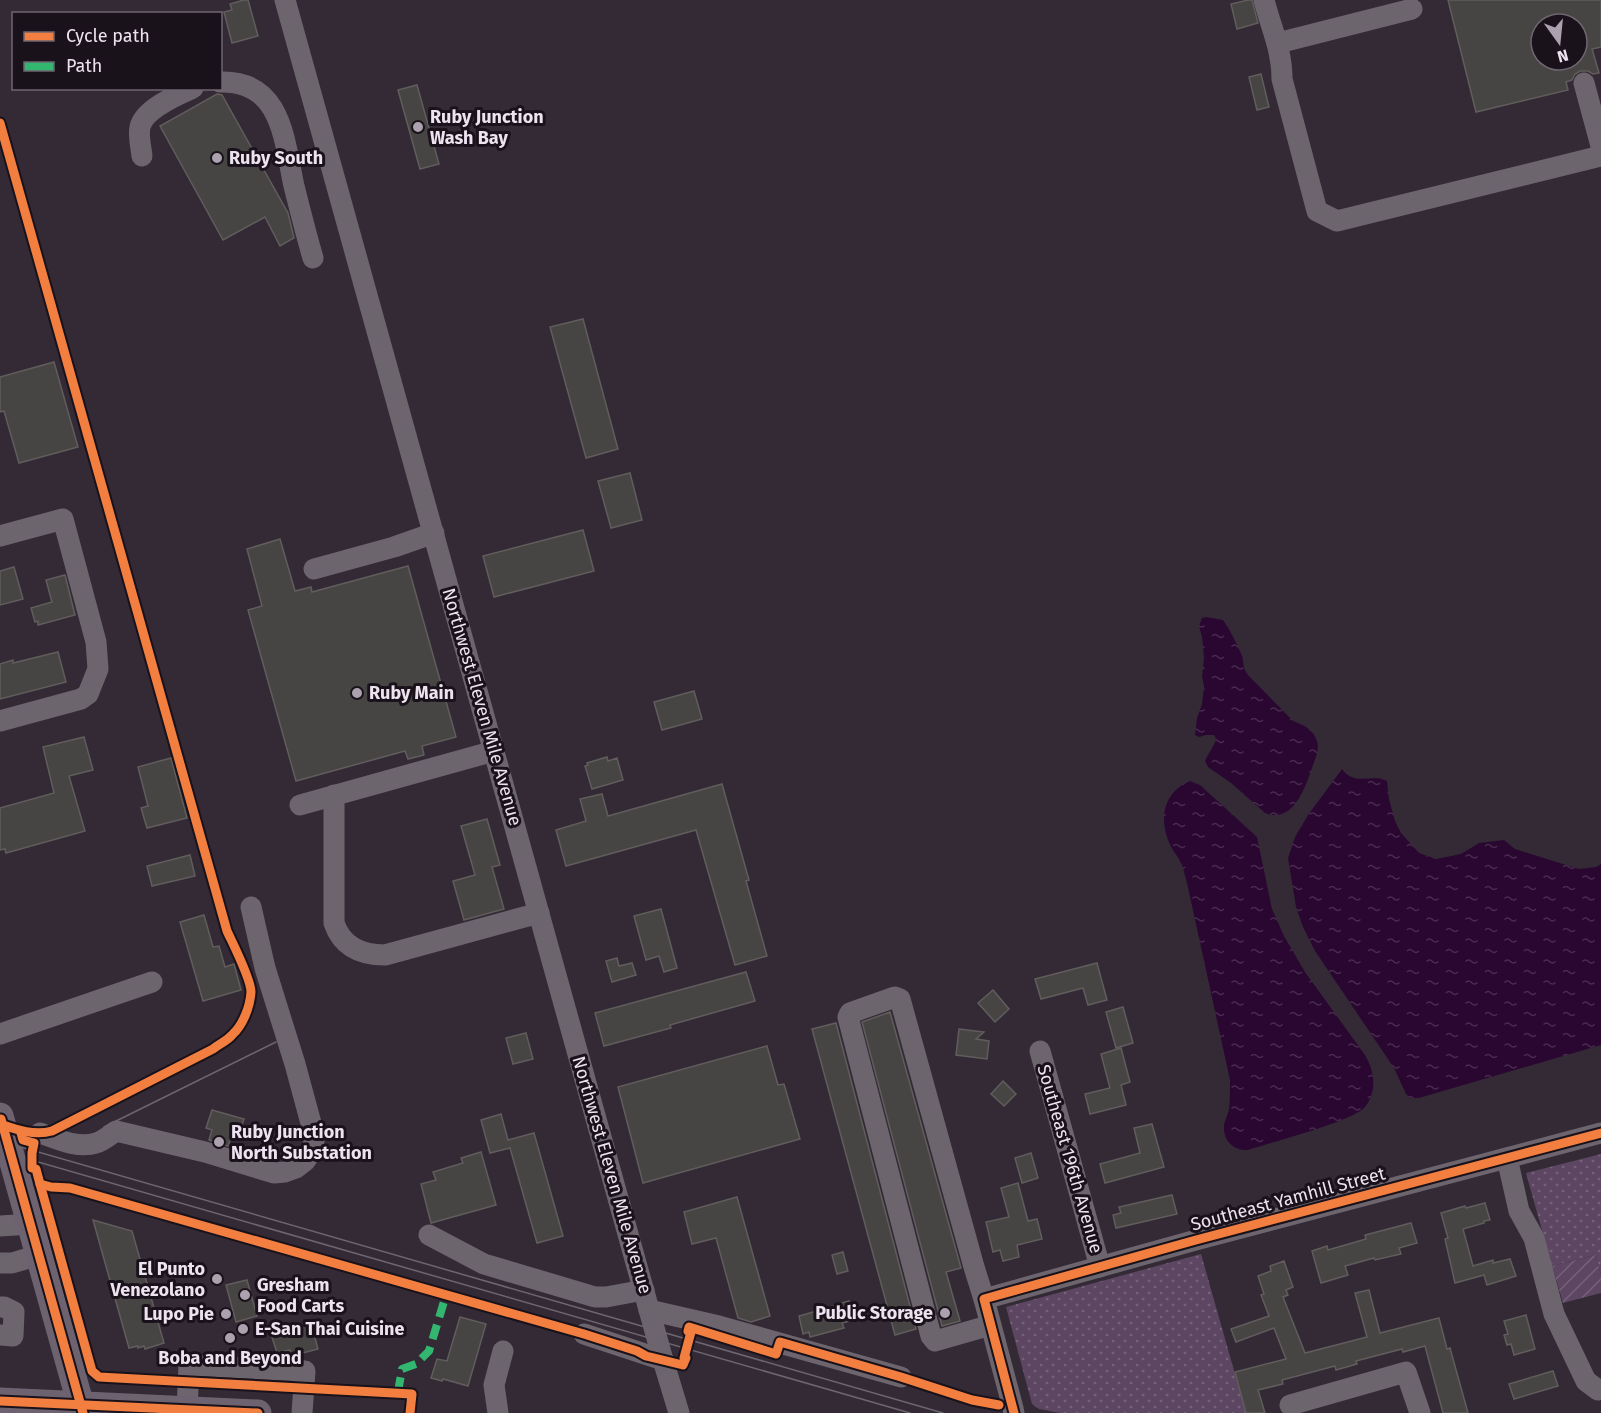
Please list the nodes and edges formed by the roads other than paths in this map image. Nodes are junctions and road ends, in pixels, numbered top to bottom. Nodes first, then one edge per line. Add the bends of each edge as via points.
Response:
1 (285, 0) edge
2 (1264, 0) edge
3 (1412, 9) dead end
4 (1278, 43) junction
5 (222, 82) edge
6 (1584, 83) dead end
7 (189, 90) edge
8 (1601, 146) edge
9 (142, 156) dead end
10 (1601, 156) edge
11 (313, 258) dead end
12 (434, 533) junction
13 (0, 536) edge
14 (314, 569) dead end
15 (0, 721) edge
16 (494, 751) junction
17 (334, 795) junction
18 (300, 805) dead end
19 (250, 908) dead end
20 (539, 913) junction
21 (152, 982) dead end
22 (0, 1034) edge
23 (1040, 1051) dead end
24 (1, 1120) edge
25 (64, 1125) dead end
26 (40, 1133) junction
27 (1601, 1133) edge
28 (1507, 1158) junction
29 (30, 1224) junction
30 (0, 1226) edge
31 (429, 1235) dead end
32 (39, 1255) junction
33 (0, 1263) edge
34 (1100, 1267) junction
35 (644, 1290) junction
36 (984, 1299) junction
37 (0, 1307) edge
38 (649, 1310) junction
39 (991, 1326) junction
40 (584, 1334) dead end
41 (0, 1335) edge
42 (503, 1351) dead end
43 (663, 1360) junction
44 (902, 1377) dead end
45 (1600, 1394) edge
46 (0, 1401) edge
47 (1290, 1403) edge
48 (82, 1409) edge
49 (187, 1410) junction
50 (258, 1413) edge
51 (302, 1413) edge
52 (498, 1413) edge
53 (679, 1413) edge
54 (1014, 1413) edge
55 (1420, 1413) edge

1 - 12 street, Northwest Eleven Mile Avenue
2 - 4 street
3 - 4 street
4 - 10 street via 1282,79 1317,211 1337,221
5 - 11 street via 253,87 273,108 281,126
6 - 8 street
7 - 9 street via 144,118 140,126
12 - 14 street
12 - 16 street, Northwest Eleven Mile Avenue
13 - 15 street via 63,519 96,642 98,669 88,694 81,699
16 - 17 street
16 - 20 street, Northwest Eleven Mile Avenue
17 - 18 street
17 - 20 street via 334,922 347,944 361,952 385,955
19 - 26 street via 314,1135 313,1148 305,1161 290,1171 274,1173 116,1131 102,1141 86,1145
20 - 35 street, Northwest Eleven Mile Avenue
21 - 22 street
23 - 34 street, Southeast 196th Avenue
24 - 26 street via 20,1130
24 - 29 main road
25 - 26 street
27 - 28 street, Southeast Yamhill Street
28 - 34 street, Southeast Yamhill Street
28 - 45 street via 1554,1314 1586,1382
29 - 30 street
29 - 32 main road
31 - 35 street via 484,1264 595,1297
32 - 33 street
32 - 48 main road
34 - 36 street, Southeast Yamhill Street
35 - 38 street, Northwest Eleven Mile Avenue
36 - 39 street
36 - 39 street via 900,999 850,1013 932,1339
37 - 41 street via 14,1312 15,1321 14,1336
38 - 43 street, Northwest Eleven Mile Avenue
38 - 44 street
39 - 54 street
40 - 43 street
42 - 52 street via 494,1385
43 - 53 street, Northwest Eleven Mile Avenue
46 - 48 main road
47 - 55 street via 1406,1372
48 - 49 main road
49 - 50 main road
49 - 51 street via 189,1365 305,1371

